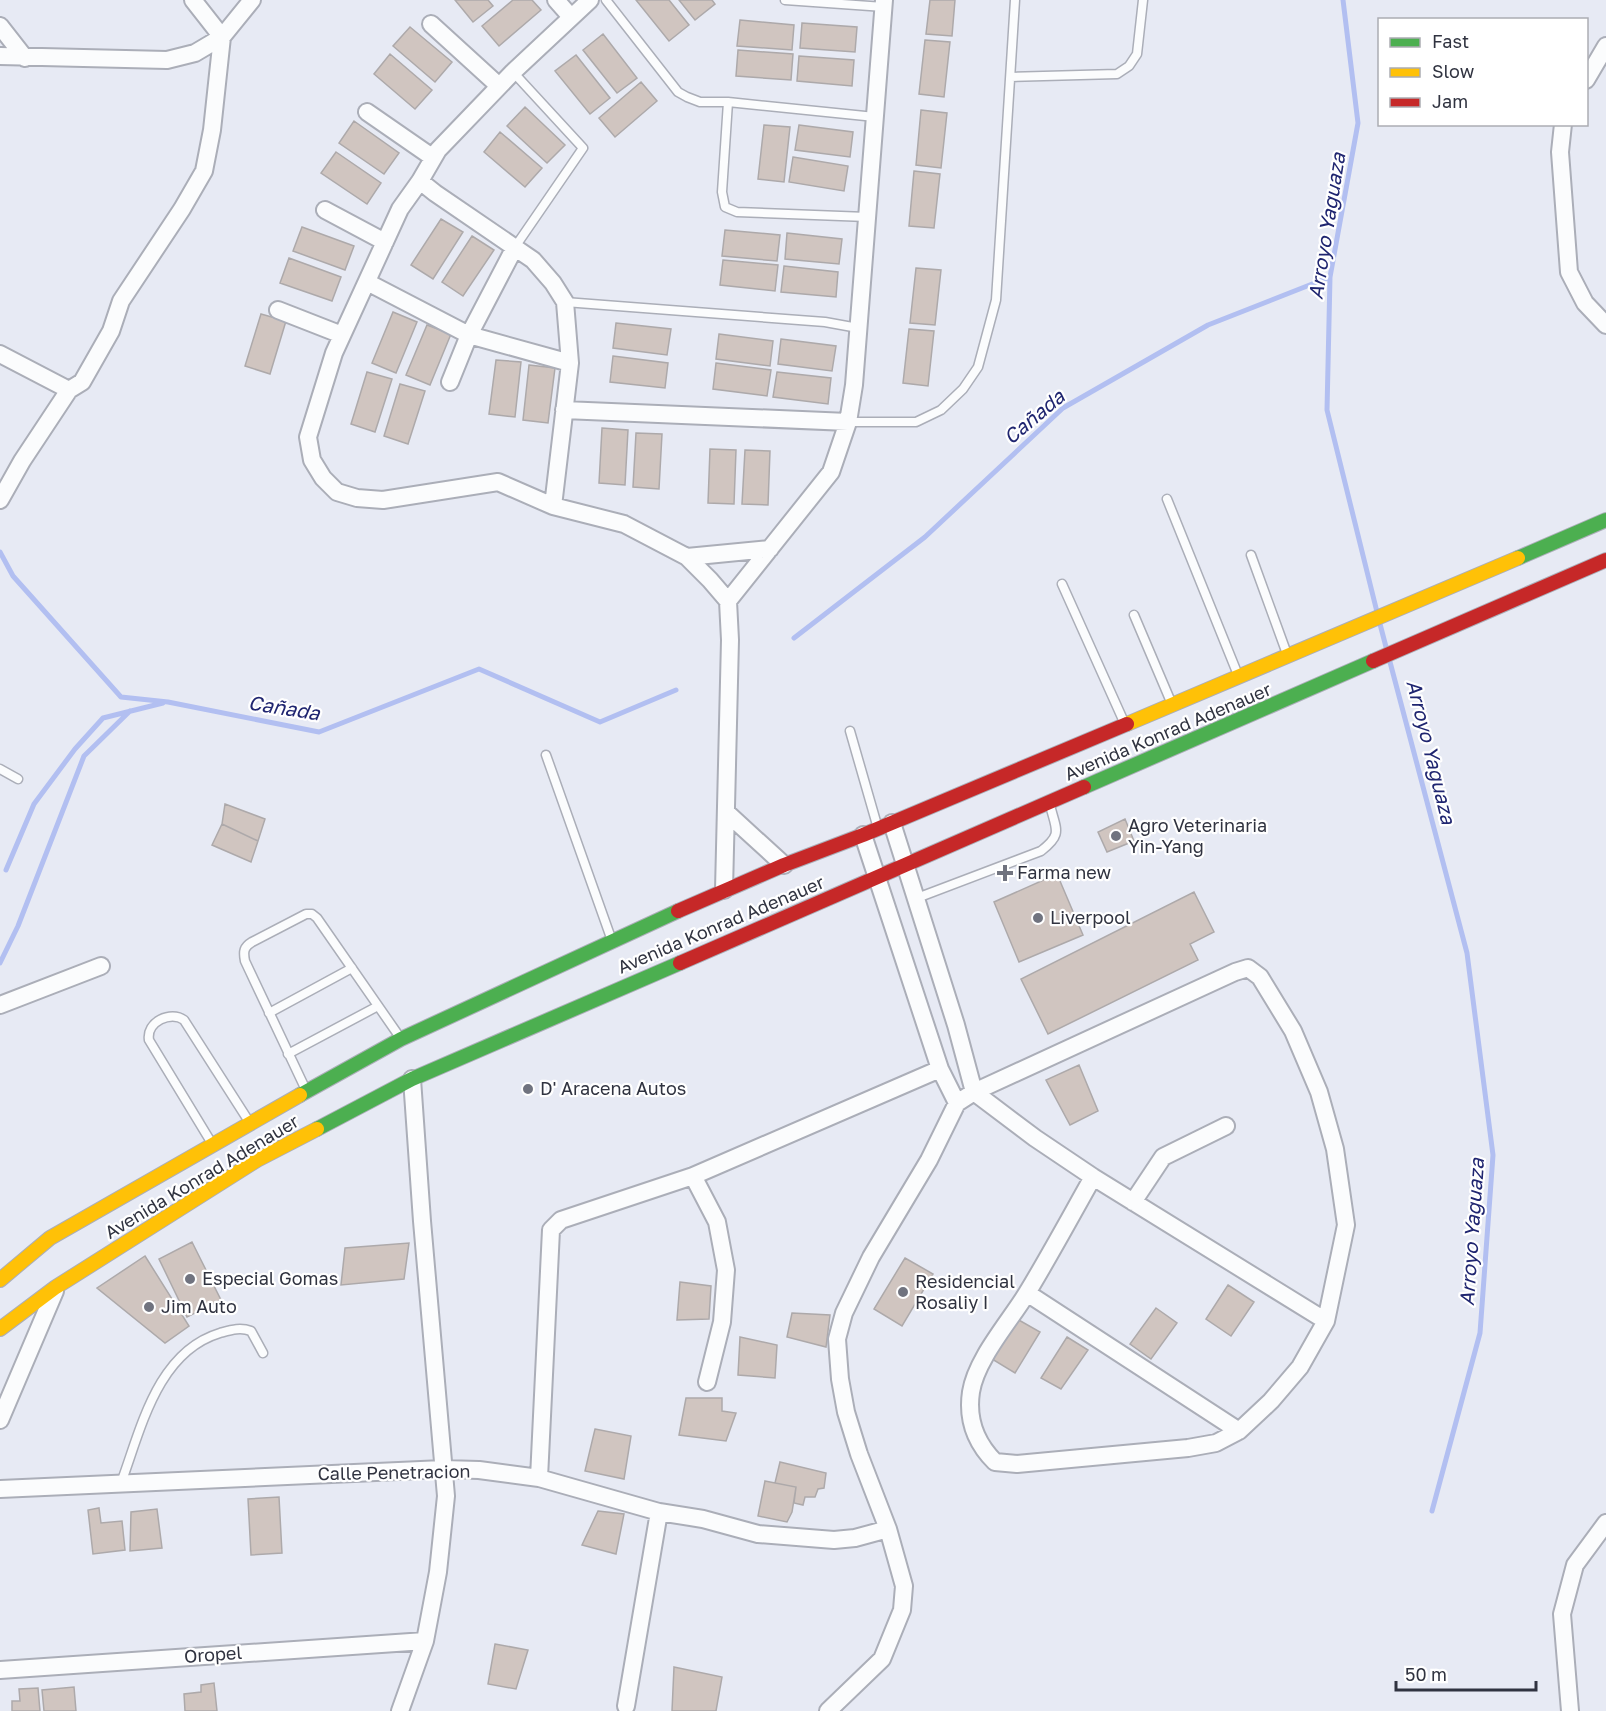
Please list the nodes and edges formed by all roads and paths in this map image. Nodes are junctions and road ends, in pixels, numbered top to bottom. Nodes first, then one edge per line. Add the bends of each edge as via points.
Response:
1 (193, 0) edge
2 (252, 0) edge
3 (556, 0) edge
4 (590, 0) edge
5 (606, 0) edge
6 (785, 0) edge
7 (1016, 0) edge
8 (1143, 0) edge
9 (884, 4) edge
10 (571, 17) junction
11 (431, 24) dead end
12 (0, 26) edge
13 (222, 37) junction
14 (1606, 46) edge
15 (0, 56) edge
16 (25, 58) junction
17 (513, 72) junction
18 (1011, 77) junction
19 (1588, 78) edge
20 (499, 86) junction
21 (728, 102) junction
22 (367, 112) dead end
23 (875, 117) junction
24 (1563, 126) edge
25 (432, 157) junction
26 (420, 181) junction
27 (325, 210) dead end
28 (867, 217) junction
29 (385, 242) junction
30 (515, 247) junction
31 (367, 282) junction
32 (565, 302) junction
33 (278, 310) dead end
34 (1606, 325) edge
35 (858, 328) junction
36 (342, 335) junction
37 (469, 335) junction
38 (0, 354) edge
39 (570, 363) junction
40 (450, 382) dead end
41 (69, 390) junction
42 (564, 410) junction
43 (848, 422) junction
44 (1167, 499) dead end
45 (0, 500) edge
46 (553, 506) junction
47 (1606, 520) edge
48 (770, 549) junction
49 (1251, 555) dead end
50 (687, 557) junction
51 (1606, 560) edge
52 (1062, 584) dead end
53 (728, 602) junction
54 (1134, 615) dead end
55 (1288, 657) junction
56 (1239, 678) junction
57 (1173, 706) junction
58 (1125, 725) junction
59 (850, 731) dead end
60 (546, 755) dead end
61 (0, 769) edge
62 (18, 779) dead end
63 (1049, 803) junction
64 (726, 812) junction
65 (878, 829) junction
66 (784, 865) junction
67 (907, 865) junction
68 (878, 877) junction
69 (724, 890) junction
70 (917, 898) junction
71 (612, 941) junction
72 (101, 966) dead end
73 (352, 968) junction
74 (0, 1005) edge
75 (378, 1005) junction
76 (269, 1013) junction
77 (401, 1039) junction
78 (288, 1054) junction
79 (940, 1069) junction
80 (412, 1079) junction
81 (306, 1091) junction
82 (974, 1092) junction
83 (957, 1103) junction
84 (249, 1123) junction
85 (1226, 1126) dead end
86 (212, 1144) junction
87 (693, 1176) junction
88 (1093, 1177) junction
89 (1133, 1202) junction
90 (0, 1280) edge
91 (56, 1287) junction
92 (1027, 1293) junction
93 (1326, 1322) junction
94 (0, 1329) edge
95 (263, 1353) dead end
96 (707, 1382) dead end
97 (0, 1420) edge
98 (1239, 1431) junction
99 (443, 1468) junction
100 (539, 1478) junction
101 (121, 1484) junction
102 (0, 1490) edge
103 (659, 1512) junction
104 (1606, 1523) edge
105 (888, 1529) junction
106 (425, 1641) junction
107 (0, 1670) edge
108 (626, 1706) dead end
109 (400, 1711) edge
110 (828, 1711) edge
111 (1570, 1711) edge

1 - 13 street
2 - 13 street
3 - 10 street
4 - 10 street
5 - 21 lane via 678,92 700,102
6 - 9 lane
7 - 18 lane
8 - 18 lane via 1137,54 1118,75
9 - 23 street
10 - 17 street
11 - 20 street
12 - 16 street
13 - 16 street via 195,53 167,60
13 - 41 street via 204,171 121,301 111,331 82,382
14 - 19 street
15 - 16 street
17 - 20 street
17 - 30 lane via 583,148
18 - 43 lane via 996,300 978,367 941,410 916,422
20 - 25 street
21 - 23 lane
21 - 28 lane via 722,192 725,207 737,212
22 - 25 street
23 - 28 street
24 - 34 street via 1560,152 1569,272 1585,303
25 - 26 street
26 - 29 street via 400,209
26 - 30 street
27 - 29 street
28 - 35 street
29 - 31 street
30 - 32 street via 533,260
30 - 37 street
31 - 36 street
31 - 37 street
32 - 35 lane via 825,322
32 - 39 street
33 - 36 street
35 - 43 street
36 - 46 street via 308,437 312,460 337,492 383,500 498,482
37 - 39 street
37 - 40 street
38 - 41 street
39 - 42 street
41 - 45 street
42 - 43 street
42 - 46 street
43 - 48 street via 831,472
44 - 56 lane
46 - 50 street via 624,524
47 - 55 main road, Avenida Konrad Adenauer
48 - 50 street
48 - 53 street
49 - 55 lane
50 - 53 street
51 - 63 main road, Avenida Konrad Adenauer
52 - 58 lane
53 - 64 street
54 - 57 lane
55 - 56 main road, Avenida Konrad Adenauer
56 - 57 main road, Avenida Konrad Adenauer
57 - 58 main road, Avenida Konrad Adenauer
58 - 65 main road, Avenida Konrad Adenauer
59 - 65 lane
60 - 71 lane
61 - 62 lane
63 - 67 main road, Avenida Konrad Adenauer
63 - 70 lane via 1056,830 1054,841 1041,851
64 - 66 street
64 - 69 street
65 - 66 main road, Avenida Konrad Adenauer
65 - 67 street
65 - 68 street
66 - 69 main road, Avenida Konrad Adenauer
67 - 68 main road, Avenida Konrad Adenauer
67 - 70 street
68 - 79 street
68 - 80 main road, Avenida Konrad Adenauer
69 - 71 main road, Avenida Konrad Adenauer
70 - 82 street
71 - 77 main road, Avenida Konrad Adenauer
72 - 74 street
73 - 75 lane
73 - 76 lane
73 - 76 lane via 312,914 252,942 245,946 245,961
75 - 77 lane
75 - 78 lane
76 - 78 lane
77 - 81 main road, Avenida Konrad Adenauer
78 - 81 lane
79 - 83 street
79 - 87 street
80 - 91 main road, Avenida Konrad Adenauer via 256,1160
80 - 99 street
81 - 84 main road, Avenida Konrad Adenauer
82 - 83 street
82 - 88 street
82 - 93 street via 1248,968 1260,977 1293,1031 1319,1092 1335,1149 1346,1225
83 - 105 street via 929,1160 871,1257 844,1313 837,1339 846,1412
84 - 86 main road, Avenida Konrad Adenauer
84 - 86 lane via 184,1020 178,1015 169,1016 151,1026 149,1040
85 - 89 street via 1163,1157
86 - 90 main road, Avenida Konrad Adenauer via 50,1238
87 - 96 street via 717,1222 726,1270 722,1322
87 - 100 street via 561,1220 551,1230
88 - 89 street
88 - 92 street
89 - 93 street
91 - 94 main road, Avenida Konrad Adenauer
91 - 97 street
92 - 98 street
92 - 98 street via 977,1370 971,1390 975,1435 995,1462 1017,1464 1188,1448 1216,1443
93 - 98 street via 1300,1367
95 - 101 lane via 251,1331 234,1329 213,1335 184,1353 154,1395
99 - 100 street, Calle Penetracion
99 - 101 street, Calle Penetracion
99 - 106 street via 447,1496
100 - 103 street, Calle Penetracion
101 - 102 street, Calle Penetracion
103 - 105 street, Calle Penetracion via 758,1534 834,1540
103 - 108 street
104 - 111 street via 1575,1566 1562,1614
105 - 110 street via 904,1586 902,1610 882,1659
106 - 107 street, Oropel
106 - 109 street

